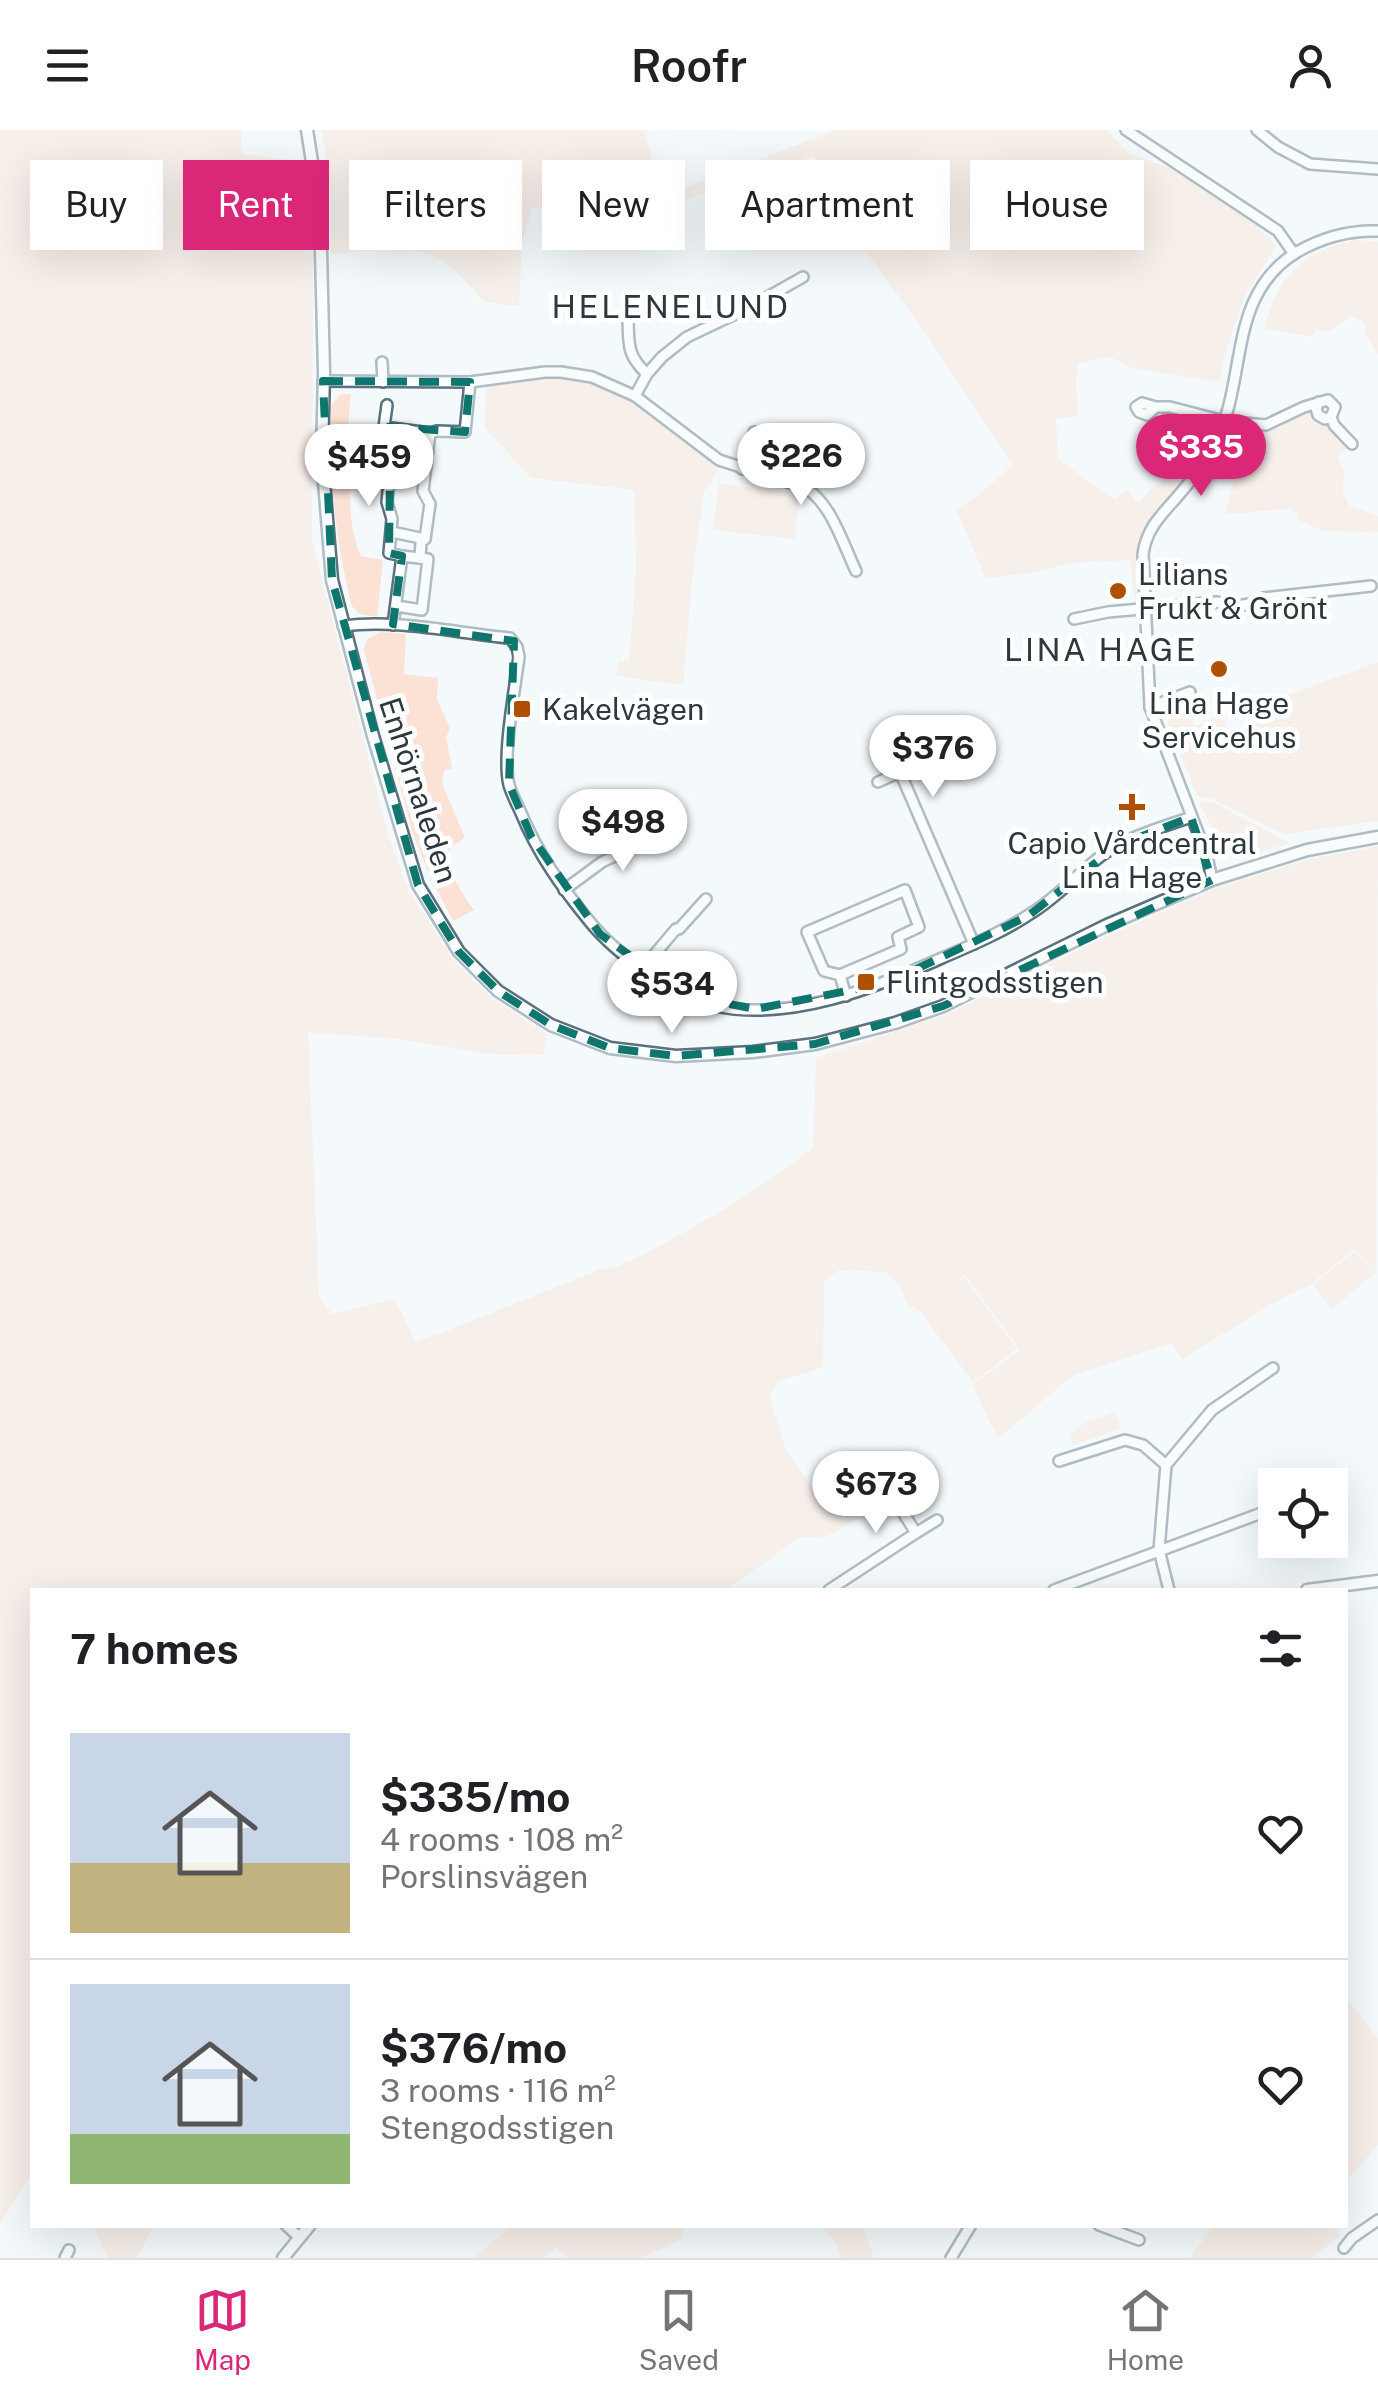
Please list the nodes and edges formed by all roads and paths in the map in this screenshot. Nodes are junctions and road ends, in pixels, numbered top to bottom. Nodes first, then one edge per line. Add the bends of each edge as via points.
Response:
1 (307, 130) edge
2 (1126, 130) edge
3 (1257, 130) edge
4 (1378, 169) edge
5 (1378, 231) edge
6 (1294, 254) junction
7 (804, 277) dead end
8 (628, 317) dead end
9 (382, 362) dead end
10 (647, 374) junction
11 (323, 382) junction
12 (383, 382) junction
13 (470, 382) junction
14 (635, 396) junction
15 (387, 406) dead end
16 (1156, 407) dead end
17 (1224, 422) junction
18 (384, 428) junction
19 (754, 432) dead end
20 (430, 433) junction
21 (1352, 444) dead end
22 (389, 466) junction
23 (426, 468) junction
24 (742, 469) junction
25 (392, 532) junction
26 (426, 539) junction
27 (402, 556) junction
28 (420, 558) junction
29 (856, 572) dead end
30 (1371, 586) dead end
31 (396, 606) junction
32 (1147, 608) junction
33 (1074, 619) dead end
34 (393, 625) junction
35 (343, 626) junction
36 (1190, 692) dead end
37 (1150, 708) junction
38 (927, 760) dead end
39 (900, 772) junction
40 (878, 782) dead end
41 (1191, 817) junction
42 (668, 832) dead end
43 (1378, 836) edge
44 (1212, 880) junction
45 (564, 890) junction
46 (706, 899) dead end
47 (974, 944) junction
48 (644, 968) junction
49 (840, 975) junction
50 (846, 996) junction
51 (1273, 1368) dead end
52 (1059, 1461) dead end
53 (1166, 1465) junction
54 (878, 1472) dead end
55 (1258, 1514) edge
56 (936, 1520) dead end
57 (916, 1534) junction
58 (1158, 1550) junction
59 (1378, 1581) edge
60 (832, 1588) edge
61 (1059, 1588) edge
62 (1168, 1588) edge
63 (1323, 1588) edge
64 (1378, 2220) edge
65 (289, 2228) edge
66 (307, 2228) edge
67 (969, 2228) edge
68 (1107, 2228) edge
69 (299, 2237) junction
70 (1138, 2240) dead end
71 (1344, 2248) dead end
72 (283, 2258) edge
73 (951, 2258) edge

1 - 11 street, Enhörnaleden via 320,214
2 - 6 street via 1278,231
3 - 4 street via 1310,164
5 - 6 street via 1333,235
6 - 17 street via 1262,284 1252,304
7 - 10 street via 687,337
8 - 10 street via 629,352
9 - 12 street
10 - 14 street
11 - 12 street
11 - 35 street, Enhörnaleden via 326,518
12 - 13 street
13 - 14 street via 561,372
13 - 20 street via 466,432
14 - 24 street via 719,460
15 - 18 street
16 - 17 street
17 - 21 street via 1266,425 1319,402 1318,416 1331,417
17 - 32 street via 1200,468 1147,535
18 - 20 street
18 - 22 street
19 - 24 street
20 - 23 street
22 - 23 street
22 - 25 street
23 - 26 street
24 - 29 street via 815,494
25 - 26 street
25 - 27 street via 389,554
26 - 28 street
27 - 28 street
27 - 31 street
28 - 31 street via 428,559 422,610
30 - 32 street via 1237,606
31 - 34 street
32 - 33 street
32 - 37 street
34 - 35 street
34 - 45 street via 510,638 518,647 509,784
35 - 44 street, Enhörnaleden via 418,885 459,952 498,992 550,1025 610,1048 676,1056 753,1052 896,1023
36 - 37 street
37 - 41 street
38 - 39 street
39 - 40 street
39 - 47 street
41 - 44 street
41 - 47 street via 1117,846 1028,916
42 - 45 street via 602,862
43 - 44 street, Enhörnaleden
45 - 48 street via 600,934
46 - 48 street
47 - 50 street
48 - 50 street via 686,996 726,1008
49 - 49 street via 901,949 898,938 920,926 905,890 807,932 824,971
49 - 50 street
51 - 53 street via 1212,1410
52 - 53 street via 1124,1440
53 - 58 street
54 - 57 street
55 - 58 street
56 - 57 street
57 - 60 street
58 - 61 street
58 - 62 street
59 - 63 street
64 - 71 street
65 - 69 street
66 - 69 street
67 - 73 street
68 - 70 street
69 - 72 street

